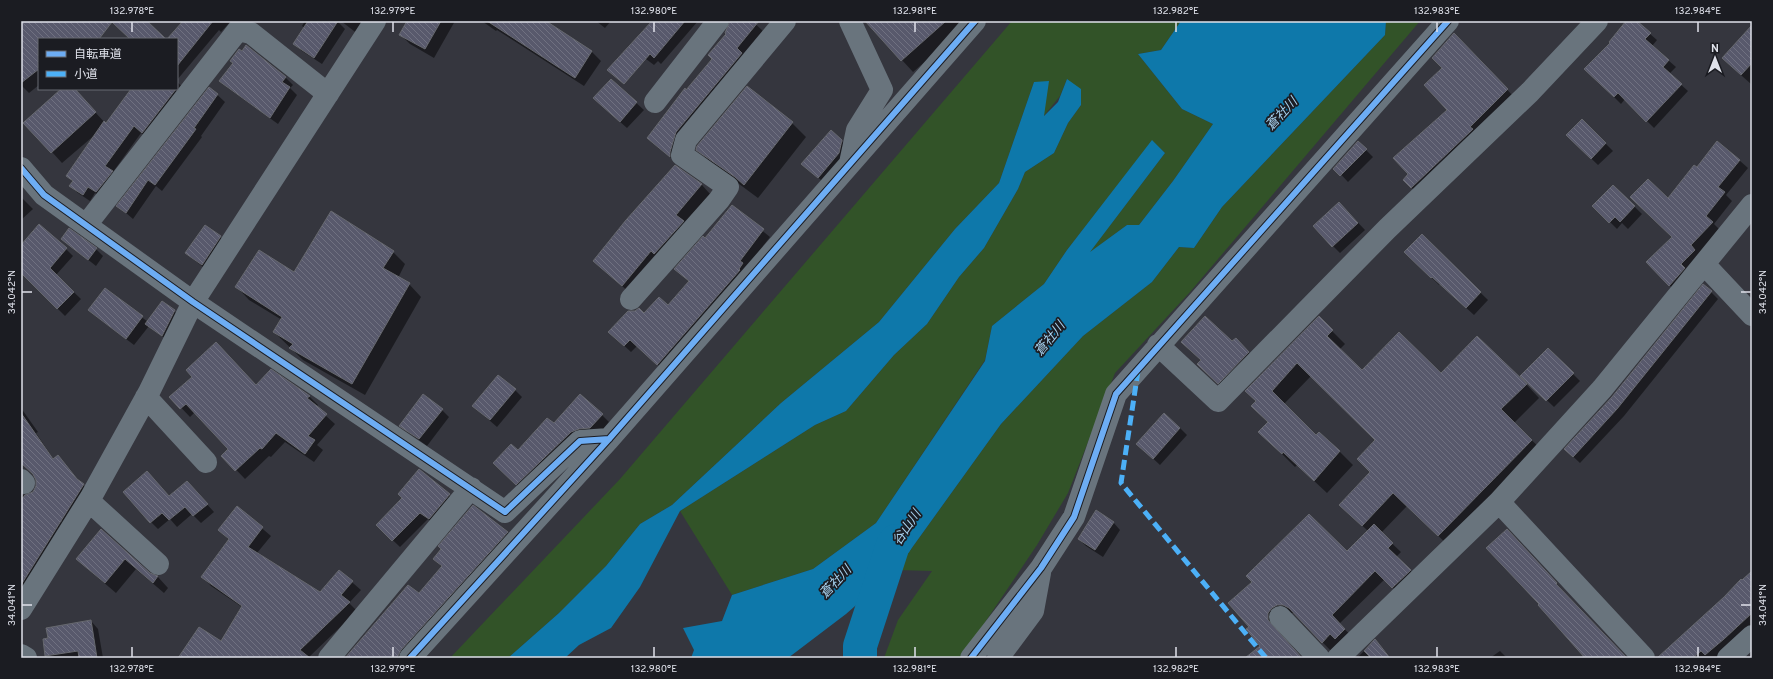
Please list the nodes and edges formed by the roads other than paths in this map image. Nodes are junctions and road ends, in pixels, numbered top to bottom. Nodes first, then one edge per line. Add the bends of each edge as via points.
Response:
1 (375, 21) edge
2 (718, 21) edge
3 (769, 21) edge
4 (775, 21) edge
5 (786, 21) edge
6 (850, 21) edge
7 (975, 21) edge
8 (1448, 21) edge
9 (1597, 21) edge
10 (328, 94) junction
11 (655, 102) dead end
12 (850, 164) junction
13 (21, 168) edge
14 (1752, 205) edge
15 (86, 225) junction
16 (1704, 264) junction
17 (631, 299) dead end
18 (193, 302) junction
19 (1752, 315) edge
20 (1158, 344) junction
21 (146, 398) junction
22 (609, 440) junction
23 (206, 462) dead end
24 (471, 488) junction
25 (89, 501) junction
26 (1499, 502) junction
27 (158, 564) dead end
28 (1041, 568) junction
29 (21, 609) edge
30 (1280, 617) dead end
31 (1752, 636) edge
32 (21, 655) edge
33 (26, 658) edge
34 (330, 658) edge
35 (410, 658) edge
36 (971, 658) edge
37 (998, 658) edge
38 (1319, 658) edge
39 (1338, 658) edge
40 (1644, 658) edge
41 (1728, 658) edge

1 - 10 street
2 - 11 street
3 - 4 street via 773,24
5 - 17 street via 686,140 682,155 728,187
6 - 12 street via 882,90 857,130
7 - 12 street
8 - 20 street
9 - 20 street via 1530,92 1387,229 1218,401
10 - 15 street via 251,33 238,30
10 - 18 street
12 - 22 street
13 - 15 street via 44,195
14 - 16 street
15 - 18 street
16 - 19 street
16 - 26 street via 1602,389
18 - 21 street
18 - 24 street
20 - 28 street via 1116,394 1074,517
21 - 23 street
21 - 25 street
22 - 24 street via 580,441 505,512
22 - 35 street
24 - 34 street
25 - 27 street
25 - 29 street
26 - 39 street
26 - 40 street
28 - 36 street
28 - 37 street via 1033,611
30 - 38 street
31 - 41 street
32 - 33 street

